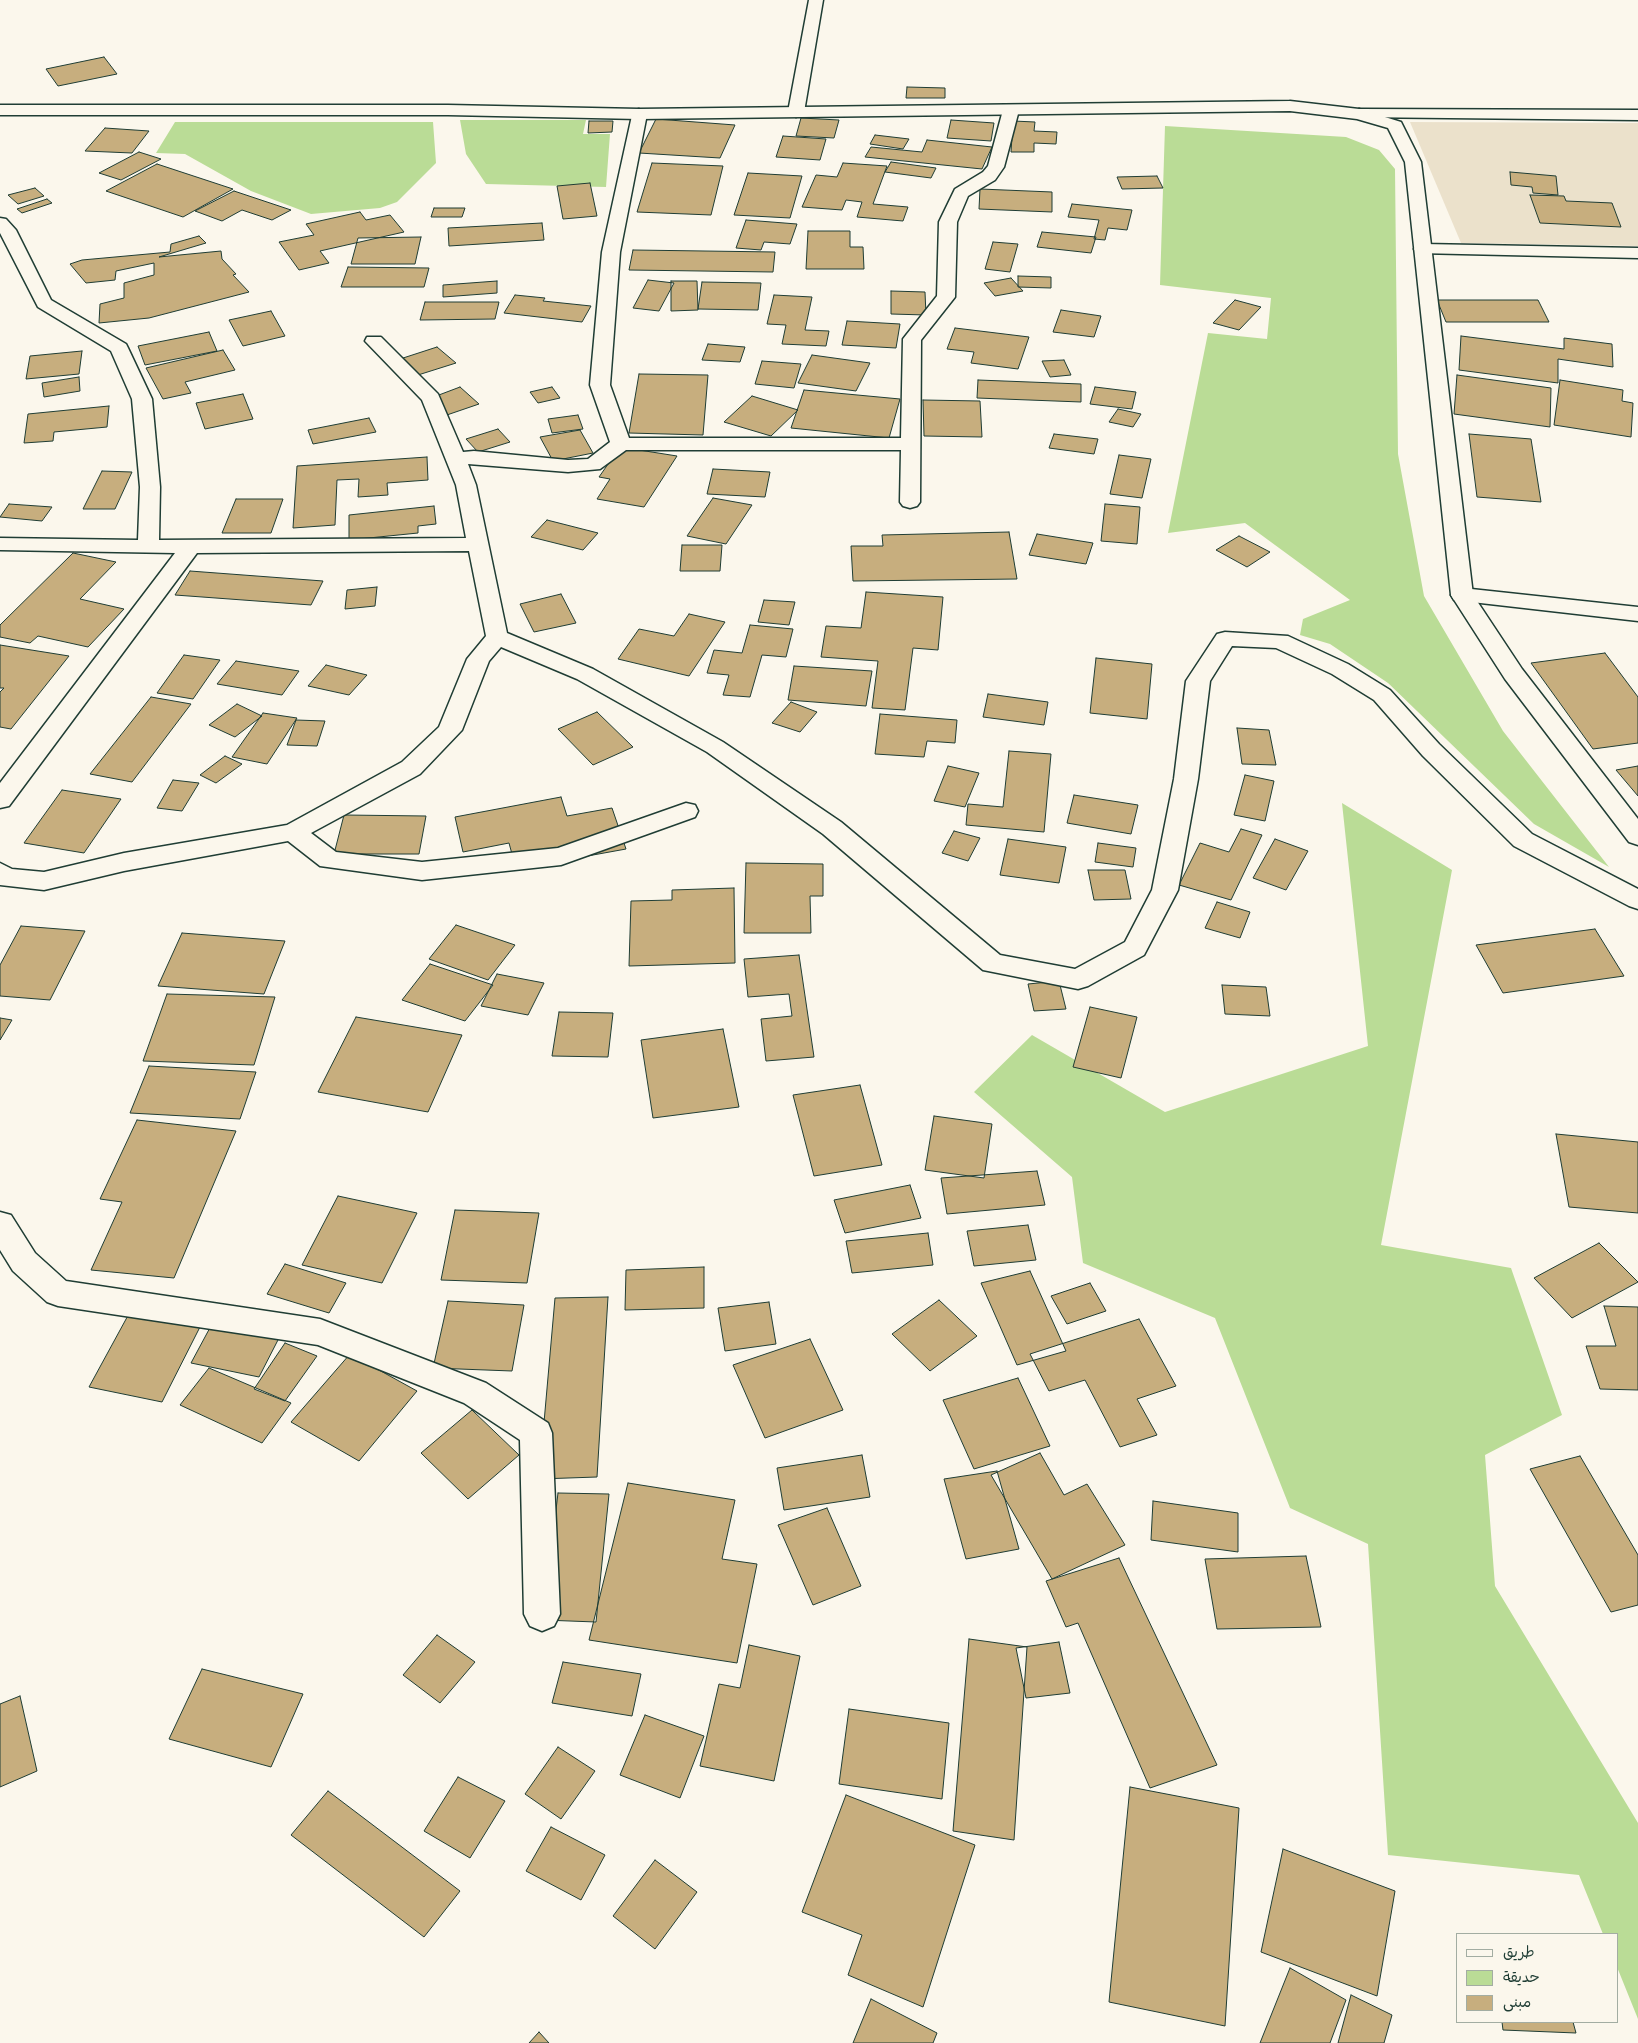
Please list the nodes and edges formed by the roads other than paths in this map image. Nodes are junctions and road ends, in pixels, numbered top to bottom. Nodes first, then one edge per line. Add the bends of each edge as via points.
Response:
1 (816, 0) edge
2 (0, 110) edge
3 (1011, 110) junction
4 (796, 112) junction
5 (639, 114) junction
6 (1359, 114) junction
7 (1638, 115) edge
8 (0, 223) edge
9 (1423, 249) junction
10 (1638, 253) edge
11 (374, 341) dead end
12 (621, 444) junction
13 (911, 444) junction
14 (456, 459) junction
15 (910, 502) dead end
16 (0, 544) edge
17 (478, 544) junction
18 (148, 546) junction
19 (192, 547) junction
20 (1462, 595) junction
21 (1638, 614) edge
22 (497, 638) junction
23 (0, 800) edge
24 (686, 811) dead end
25 (293, 832) junction
26 (1638, 836) edge
27 (1, 878) edge
28 (1638, 900) edge
29 (0, 1224) edge
30 (542, 1614) dead end

1 - 4 street
2 - 5 street via 448,110
3 - 4 street
3 - 6 street via 1290,106
3 - 13 street via 996,167 989,176 961,193 948,222 946,298 912,339
4 - 5 street
5 - 12 street via 611,252 600,385
6 - 7 street
6 - 9 street via 1395,125 1413,162
8 - 18 street via 7,230 44,303 119,348 142,399 150,487
9 - 10 street
9 - 20 street
11 - 14 street via 431,398
12 - 13 street
12 - 14 street via 592,465 568,466 474,457
13 - 15 street
14 - 17 street via 466,485
16 - 18 street
17 - 19 street
17 - 22 street
18 - 19 street
19 - 23 street
20 - 21 street
20 - 26 street via 1513,674
22 - 25 street via 478,659 450,730 411,768
22 - 28 street via 585,674 714,747 832,828 992,964 1078,979 1135,948 1165,890 1186,780 1198,681 1225,639 1280,641 1357,679 1382,695 1431,750 1523,840
24 - 25 street via 561,856 422,871 329,860
25 - 27 street via 124,862 44,881
29 - 30 street via 24,1262 58,1293 320,1332 475,1393 536,1433

